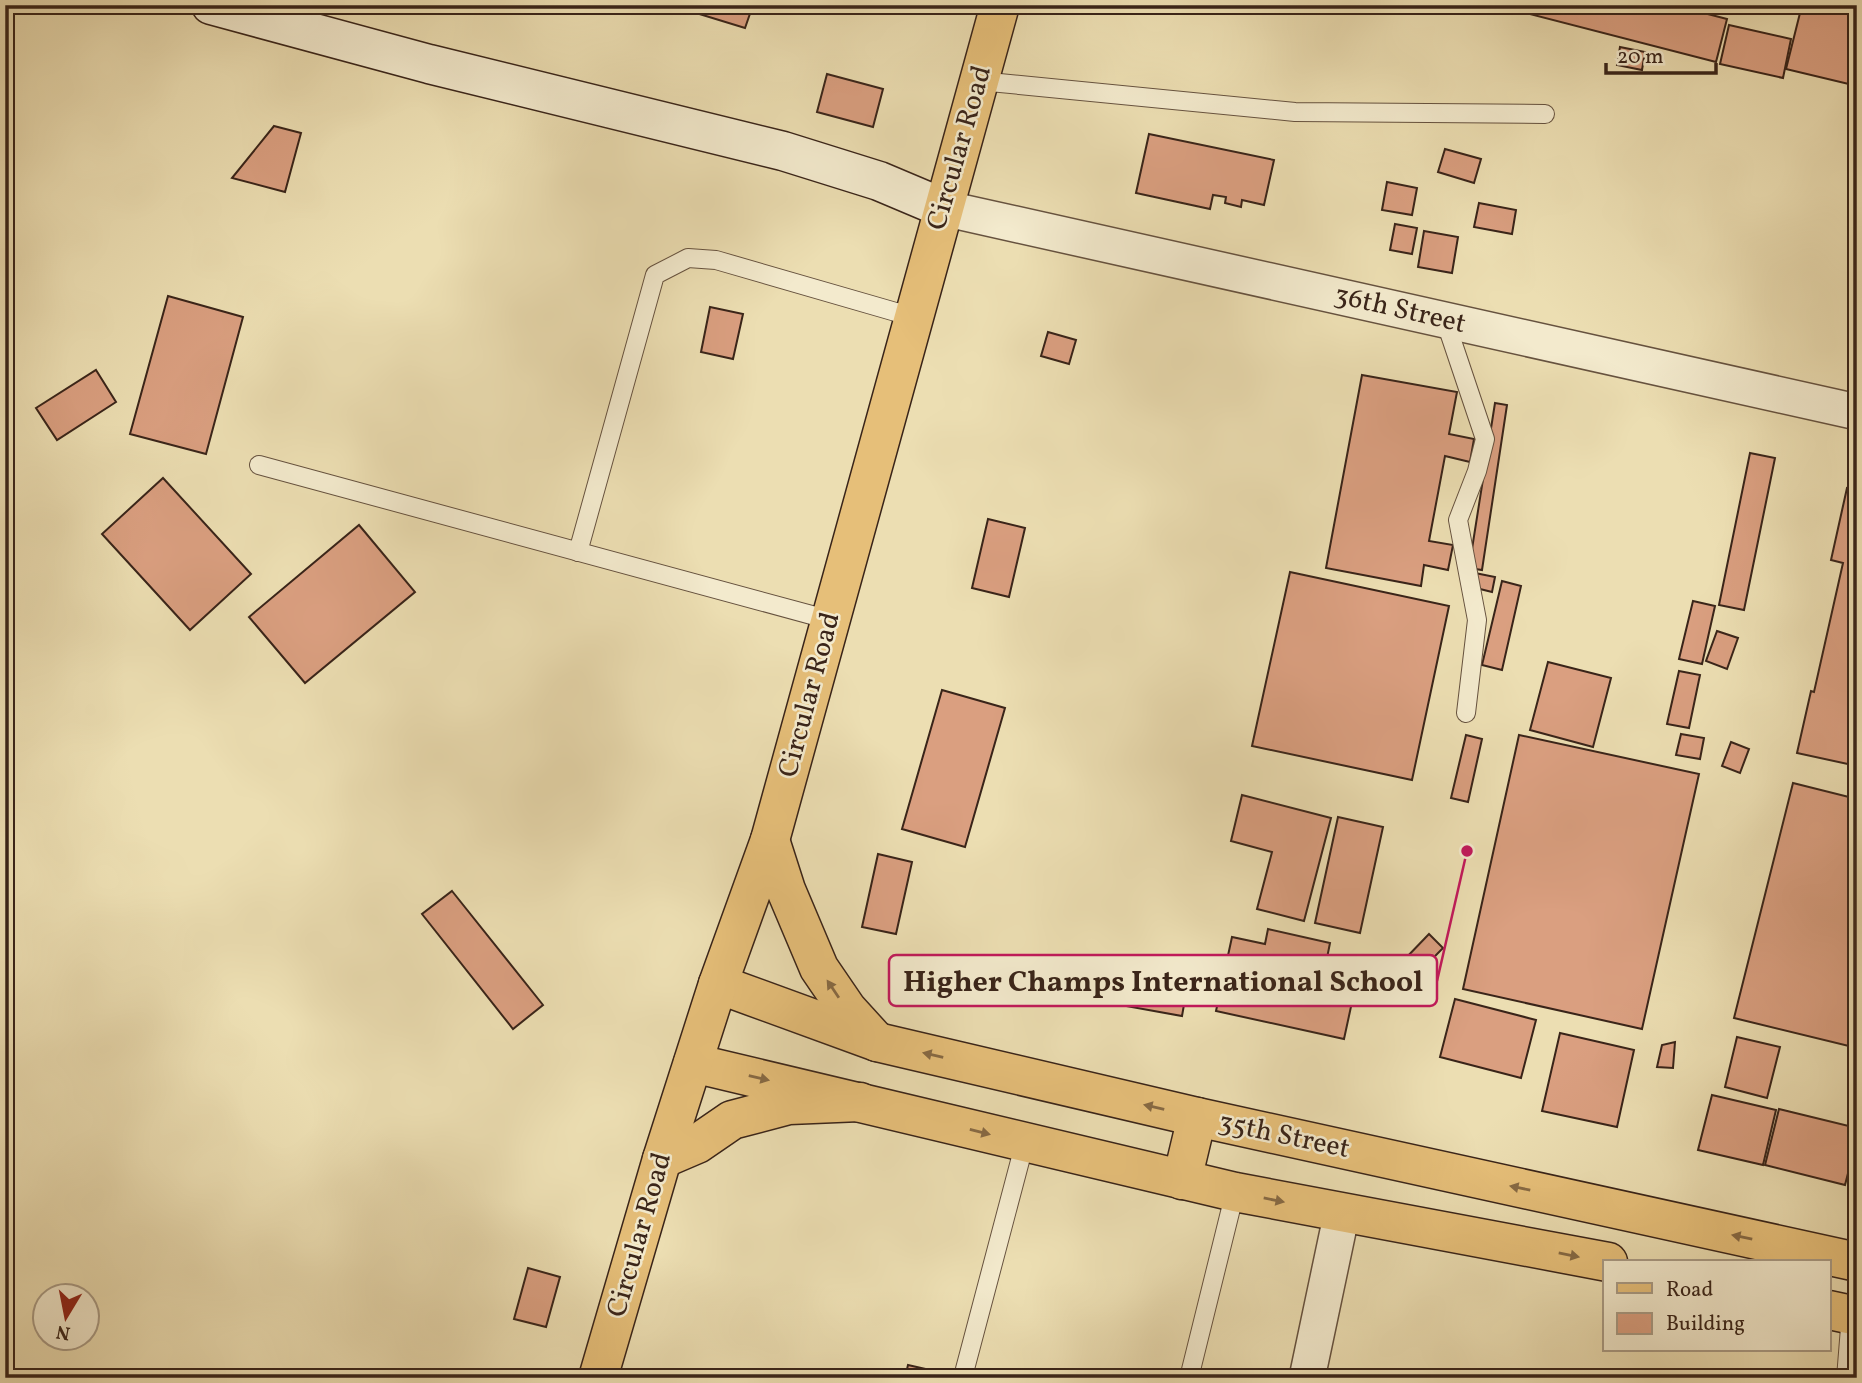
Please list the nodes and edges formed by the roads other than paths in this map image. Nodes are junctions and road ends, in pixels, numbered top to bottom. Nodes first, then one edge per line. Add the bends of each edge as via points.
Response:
1 (211, 5) edge
2 (1000, 5) edge
3 (979, 81) junction
4 (1545, 114) dead end
5 (943, 208) junction
6 (913, 317) junction
7 (1445, 320) junction
8 (1857, 412) edge
9 (259, 465) dead end
10 (578, 552) junction
11 (830, 620) junction
12 (1466, 713) dead end
13 (770, 840) junction
14 (718, 984) junction
15 (877, 1042) junction
16 (693, 1063) junction
17 (860, 1102) junction
18 (1198, 1117) junction
19 (1025, 1142) junction
20 (662, 1159) junction
21 (1182, 1180) junction
22 (1235, 1192) junction
23 (1342, 1212) junction
24 (1603, 1261) edge
25 (1857, 1262) edge
26 (1846, 1314) edge
27 (965, 1369) dead end
28 (598, 1378) edge
29 (1189, 1378) edge
30 (1307, 1378) edge
31 (1846, 1378) edge

1 - 5 street via 783,151 879,181
2 - 3 main road, Circular Road
3 - 4 lane via 1295,112
3 - 5 main road, Circular Road
5 - 6 main road, Circular Road
5 - 7 street, 36th Street
6 - 10 lane via 716,260 688,258 655,275
6 - 11 main road, Circular Road
7 - 8 street, 36th Street
7 - 12 lane via 1485,439 1458,520 1478,620
9 - 10 lane
10 - 11 lane
11 - 13 main road, Circular Road
13 - 14 main road, Circular Road
15 -> 13 main road via 819,968
14 - 15 main road, 35th Street
14 - 16 main road, Circular Road
18 -> 15 main road, 35th Street
16 -> 17 main road
16 - 20 main road, Circular Road
17 -> 19 main road
17 - 20 main road via 789,1104 732,1120 697,1144
18 - 21 main road
25 -> 18 main road, 35th Street
19 - 21 main road
19 - 27 lane
20 - 28 main road, Circular Road
21 - 22 main road
22 -> 23 main road
22 - 29 lane
23 -> 24 main road
23 - 30 street
26 - 31 lane

